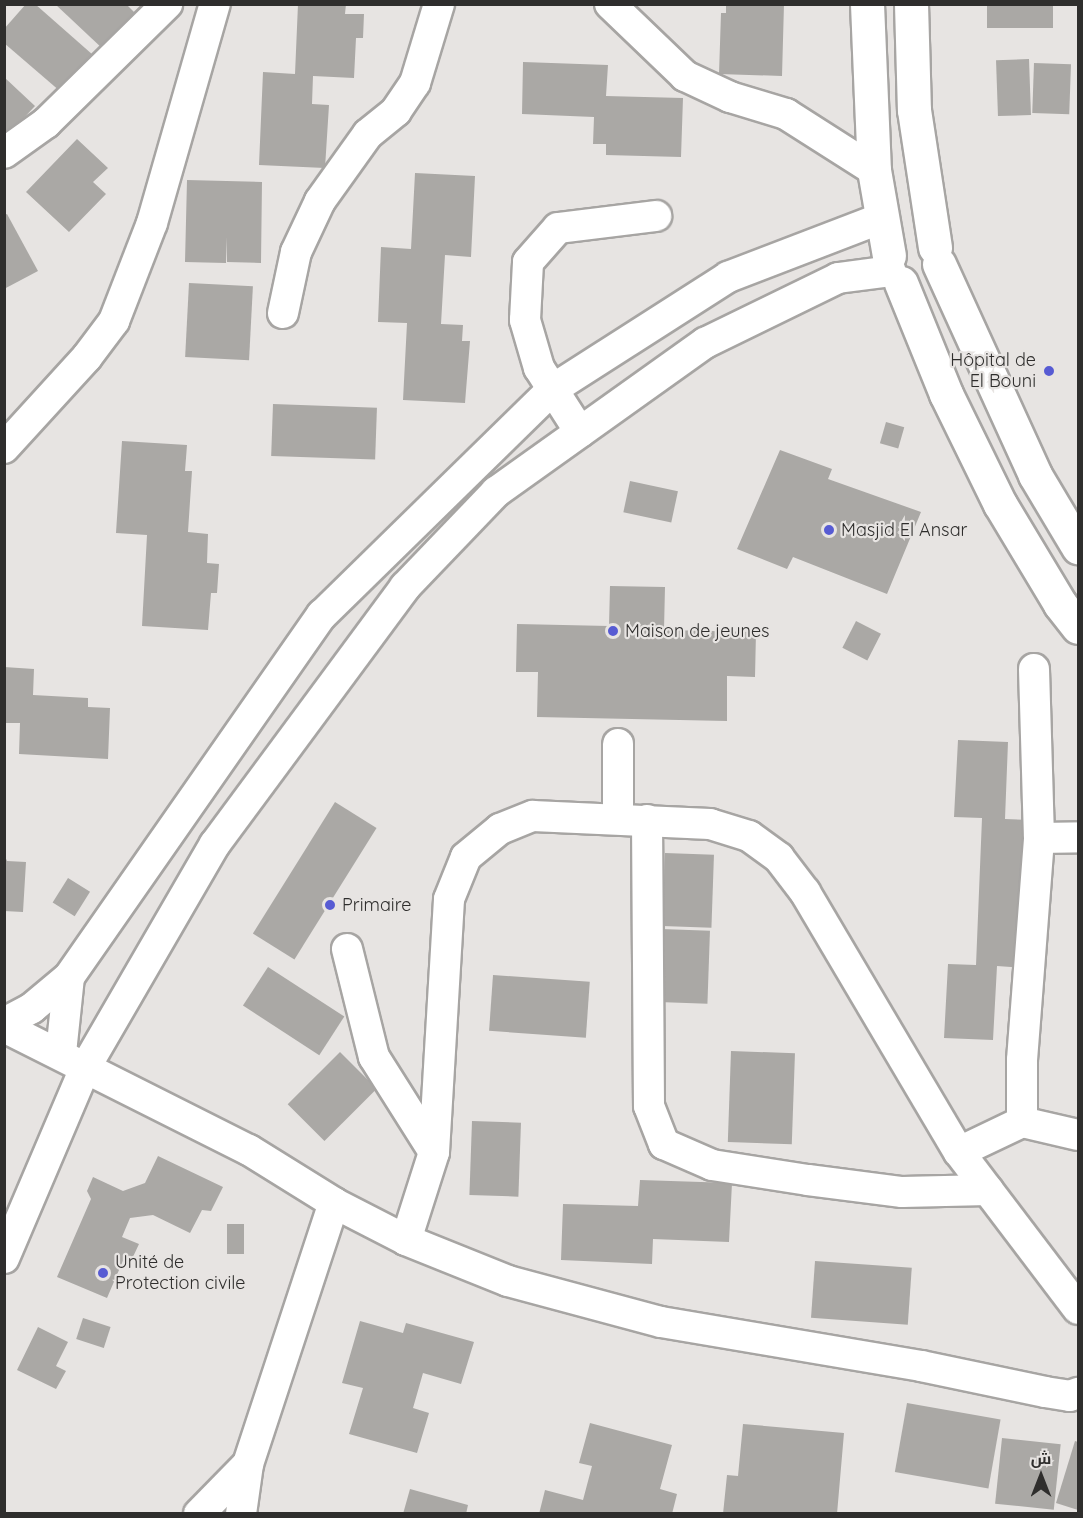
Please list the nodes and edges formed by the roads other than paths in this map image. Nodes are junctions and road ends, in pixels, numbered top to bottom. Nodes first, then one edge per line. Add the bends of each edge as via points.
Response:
1 (167, 4) edge
2 (215, 4) edge
3 (439, 4) edge
4 (610, 4) edge
5 (867, 4) edge
6 (911, 4) edge
7 (4, 153) edge
8 (874, 170) junction
9 (656, 216) dead end
10 (882, 218) junction
11 (937, 256) junction
12 (894, 270) junction
13 (283, 313) dead end
14 (553, 389) junction
15 (580, 432) junction
16 (4, 448) edge
17 (1078, 547) edge
18 (1078, 627) edge
19 (1034, 669) dead end
20 (618, 744) dead end
21 (633, 820) junction
22 (1078, 837) edge
23 (1039, 838) junction
24 (347, 949) dead end
25 (69, 977) junction
26 (4, 1025) edge
27 (73, 1060) junction
28 (1022, 1122) junction
29 (1078, 1135) edge
30 (434, 1152) junction
31 (959, 1152) junction
32 (988, 1190) junction
33 (334, 1203) junction
34 (406, 1240) junction
35 (4, 1258) edge
36 (1078, 1309) edge
37 (1078, 1393) edge
38 (248, 1464) junction
39 (199, 1514) edge
40 (241, 1514) edge

1 - 7 street via 46,123
2 - 16 street via 152,223 114,321 87,357
3 - 13 street via 415,83 396,111 368,134 320,201 296,252
4 - 8 street via 685,76 730,97 786,114
5 - 8 main road
6 - 11 main road via 914,110
8 - 10 main road
9 - 14 street via 558,228 528,262 525,320 539,368
10 - 12 main road
10 - 14 street via 728,277
11 - 12 main road via 932,280 925,285
11 - 12 main road via 921,237 912,236 897,242
11 - 17 main road via 1035,476
12 - 15 street via 838,278 705,343
12 - 18 main road via 946,394 1000,504
14 - 15 street
14 - 25 street via 322,615
15 - 27 street via 496,492 405,587 215,844
19 - 23 street
20 - 21 street
21 - 30 street via 533,816 500,829 466,857 450,899
21 - 31 street via 710,824 749,836 779,858 805,892
21 - 32 street via 649,1106 664,1144 712,1165 808,1180 902,1192
22 - 23 street
23 - 28 street via 1022,1060
24 - 30 street via 374,1057
25 - 26 street
25 - 27 street
26 - 27 street
27 - 33 street via 249,1150
27 - 35 street
28 - 29 street
28 - 31 street
30 - 34 street
31 - 32 street
32 - 36 street
33 - 34 street
33 - 38 street
34 - 37 street via 508,1281 661,1322 921,1366 1045,1392 1070,1396
38 - 39 street
38 - 40 street

